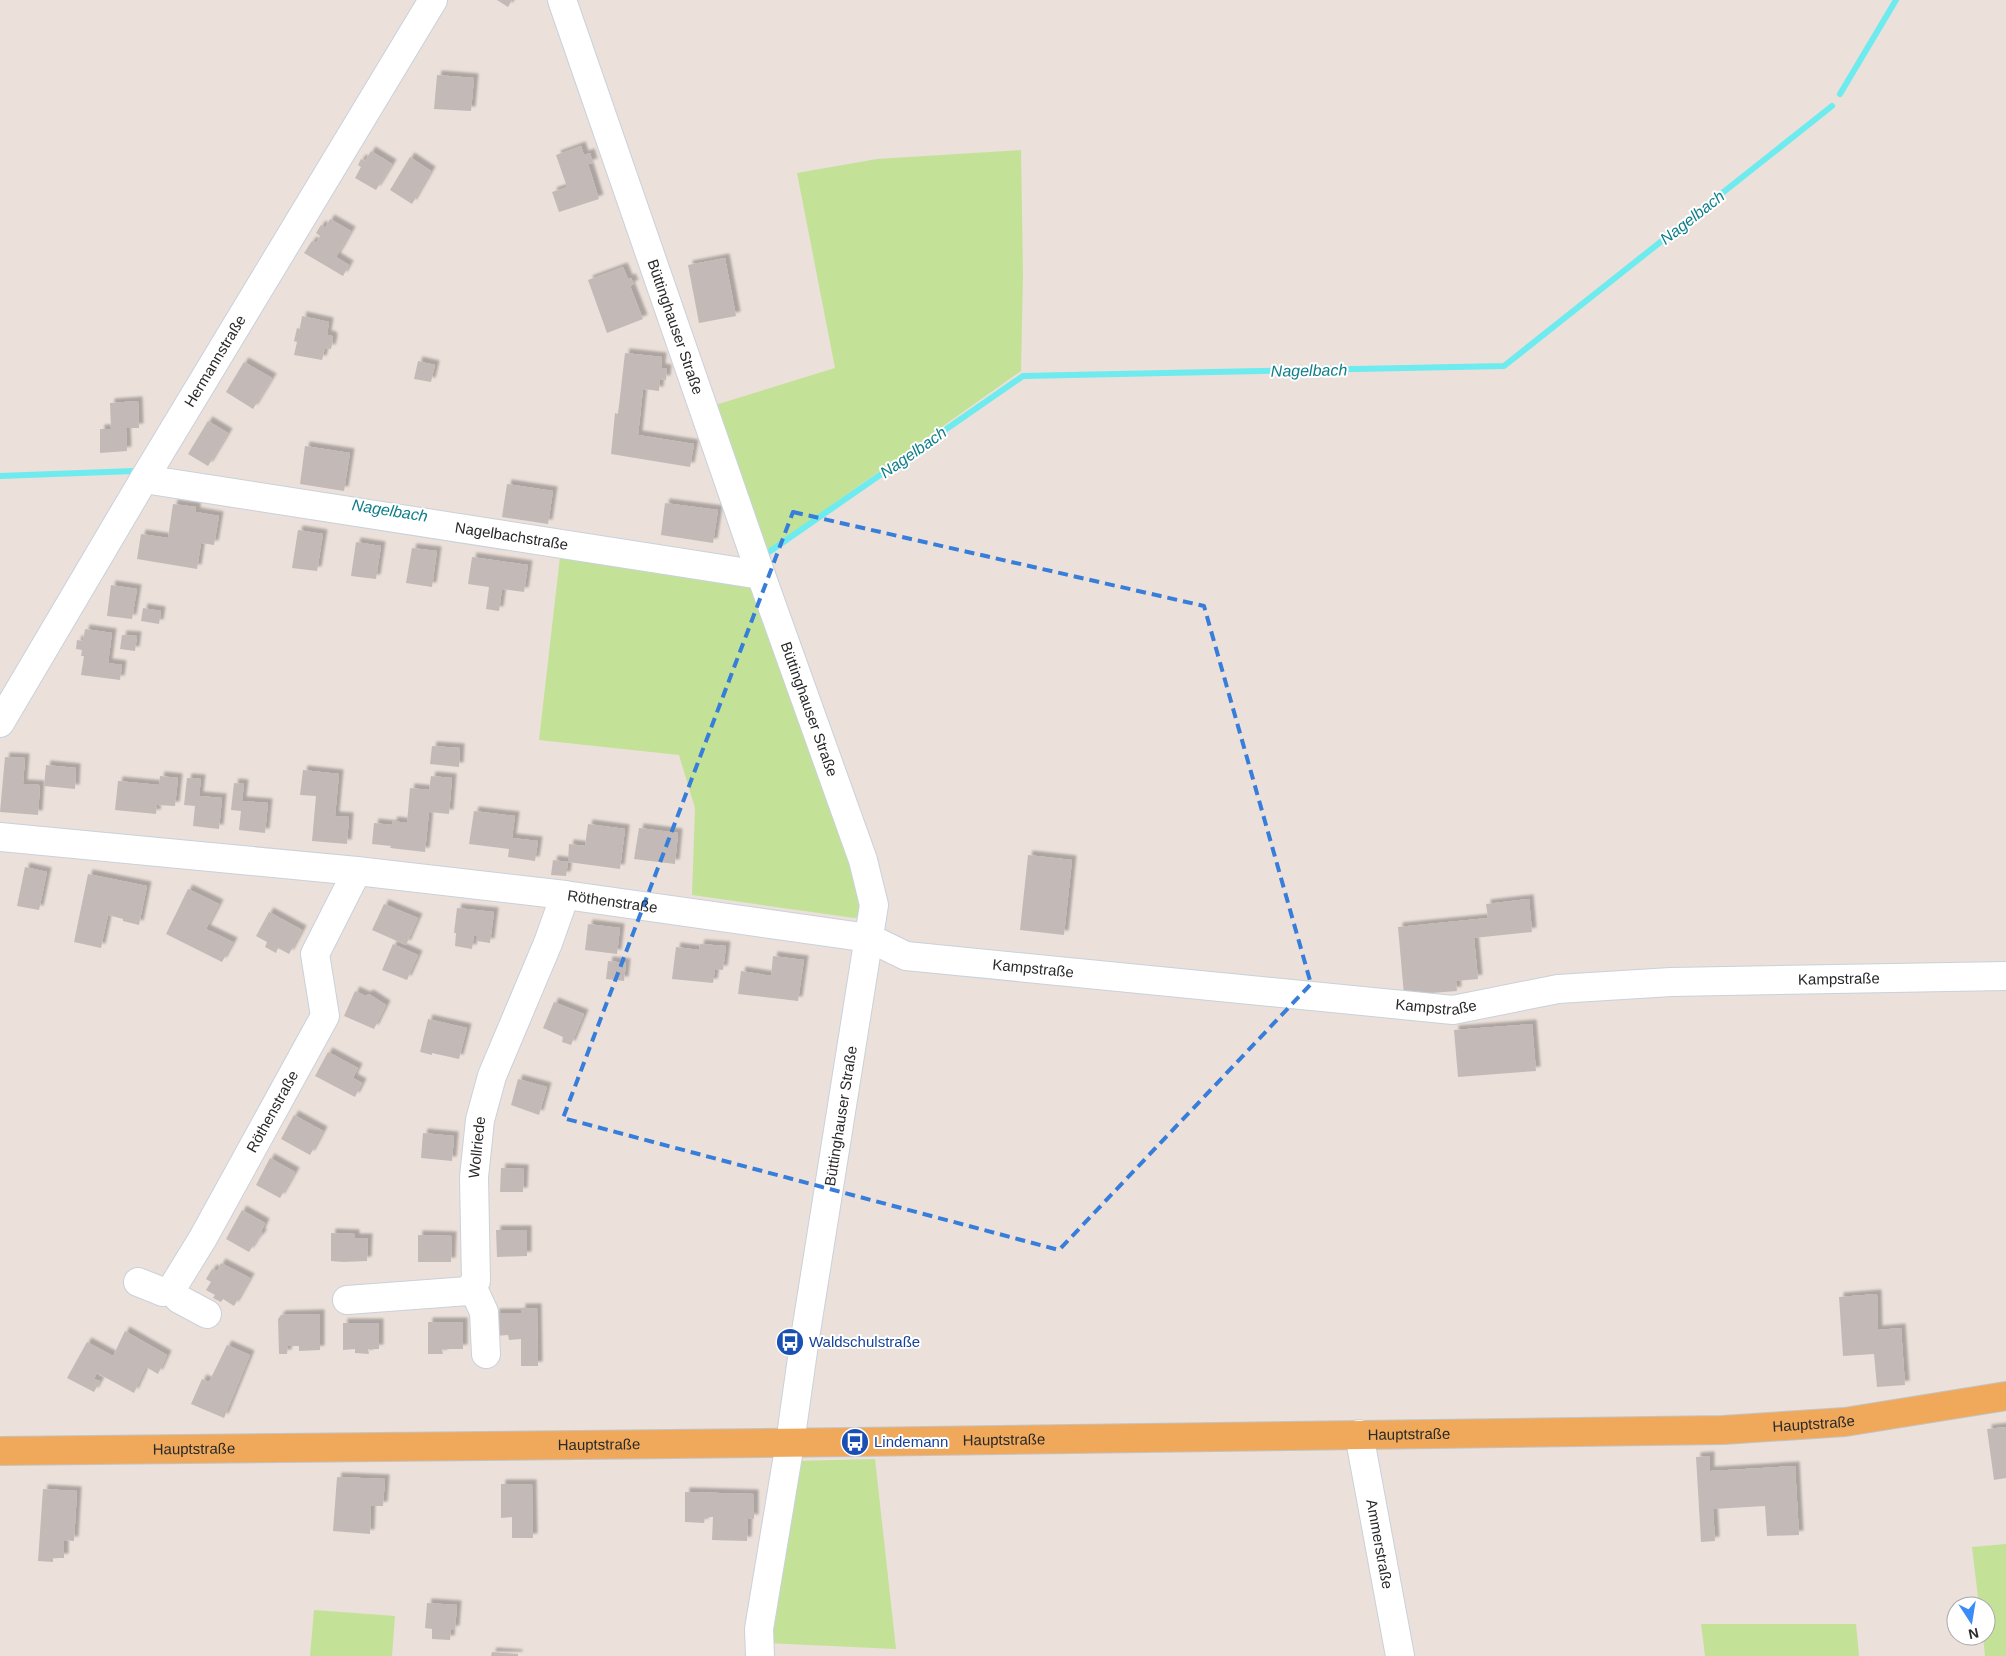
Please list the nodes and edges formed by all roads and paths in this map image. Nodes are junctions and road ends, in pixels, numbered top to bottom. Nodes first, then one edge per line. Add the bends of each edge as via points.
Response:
1 (433, 0) edge
2 (562, 0) edge
3 (144, 479) junction
4 (761, 575) junction
5 (0, 723) edge
6 (0, 837) edge
7 (357, 871) junction
8 (565, 895) junction
9 (869, 938) junction
10 (2006, 976) edge
11 (138, 1282) dead end
12 (472, 1286) junction
13 (172, 1290) junction
14 (346, 1300) dead end
15 (207, 1314) dead end
16 (486, 1354) dead end
17 (2006, 1396) edge
18 (1359, 1434) junction
19 (790, 1443) junction
20 (0, 1452) edge
21 (760, 1656) edge
22 (1400, 1656) edge

1 - 3 street, Hermannstraße
2 - 4 street, Büttinghauser Straße
3 - 4 street, Nagelbachstraße
3 - 5 street, Hermannstraße
4 - 9 street, Büttinghauser Straße via 863,860 874,905
6 - 7 street, Röthenstraße
7 - 8 street, Röthenstraße
7 - 13 street, Röthenstraße via 315,954 325,1016
8 - 9 street, Röthenstraße
8 - 12 street, Wollriede via 492,1076 480,1120 474,1177 476,1281
9 - 10 street, Kampstraße via 906,956 1453,1010 1558,989 1662,982
9 - 19 street, Büttinghauser Straße
11 - 13 street via 163,1292
12 - 14 street via 468,1291
12 - 16 street via 484,1312
13 - 15 street via 179,1299
17 - 18 main road, Hauptstraße via 1845,1422 1723,1430
18 - 19 main road, Hauptstraße
18 - 22 street, Ammerstraße
19 - 20 main road, Hauptstraße
19 - 21 street via 759,1629

